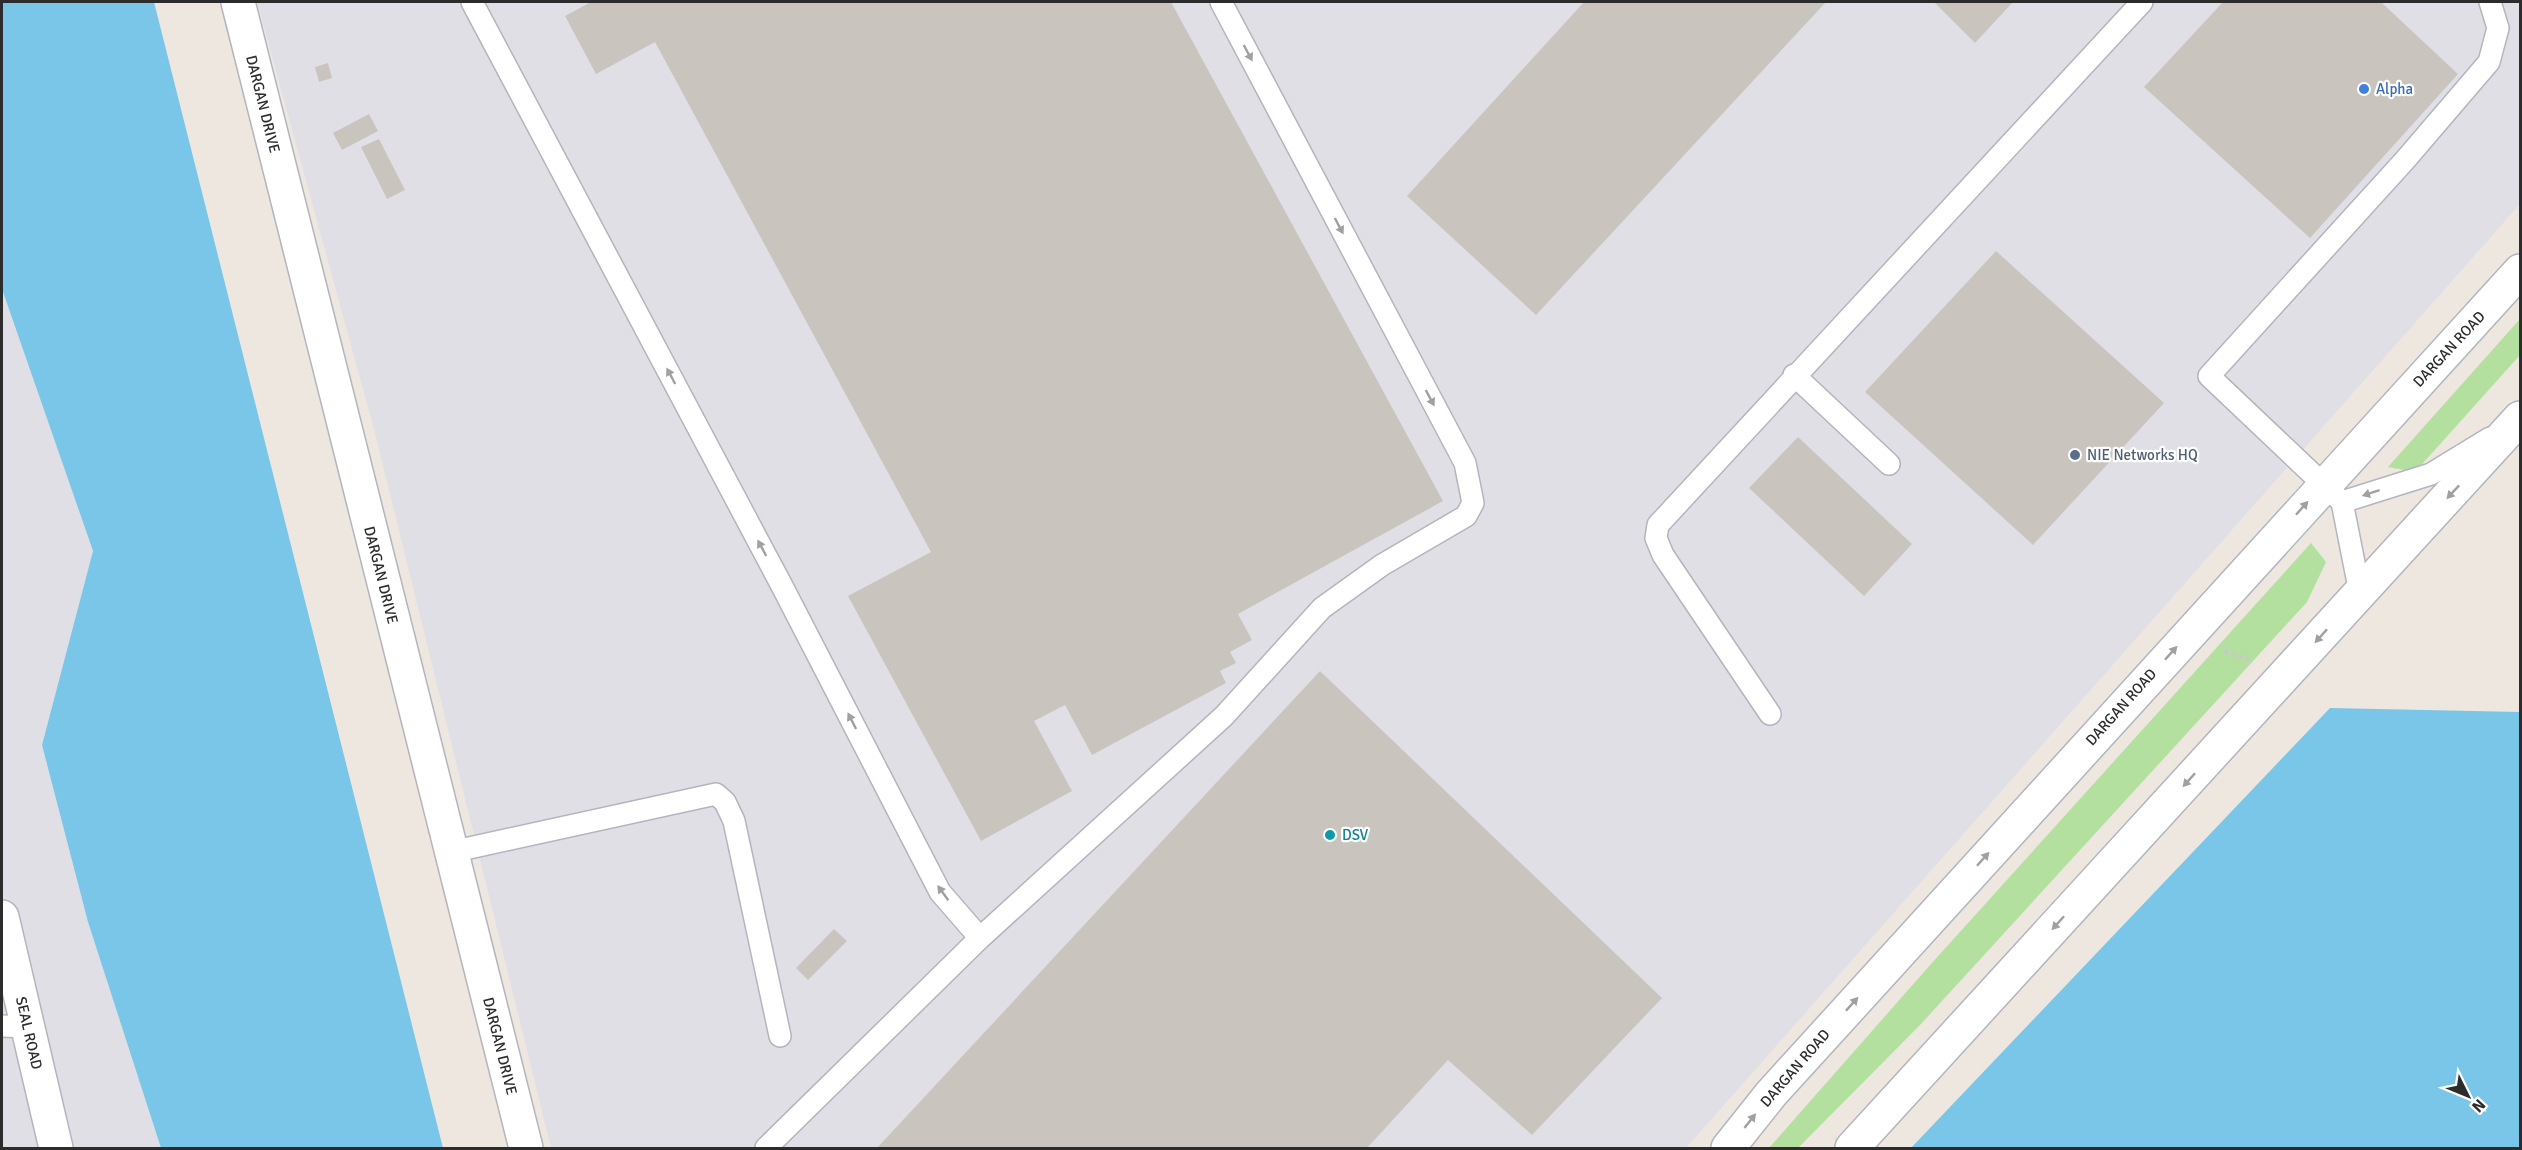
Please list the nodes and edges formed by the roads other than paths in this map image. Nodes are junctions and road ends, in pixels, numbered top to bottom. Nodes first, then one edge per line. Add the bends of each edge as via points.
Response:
1 (238, 2) edge
2 (472, 2) edge
3 (1221, 2) edge
4 (2142, 2) edge
5 (2490, 2) edge
6 (2520, 271) edge
7 (1794, 375) junction
8 (2519, 420) edge
9 (1889, 464) dead end
10 (2333, 493) junction
11 (2360, 593) junction
12 (1770, 714) dead end
13 (450, 852) junction
14 (2, 917) edge
15 (981, 938) junction
16 (15, 1026) edge
17 (780, 1036) dead end
18 (56, 1149) edge
19 (526, 1149) edge
20 (766, 1149) edge
21 (1728, 1149) edge
22 (1852, 1149) edge

1 - 13 street, DARGAN DRIVE
15 -> 2 lane via 940,892 783,586
3 -> 15 lane via 1465,463 1473,503 1466,516 1382,565 1322,608 1224,716
4 - 7 lane
5 - 10 lane via 2498,28 2489,62 2210,376
6 - 10 street, DARGAN ROAD
7 - 9 lane
7 - 12 lane via 1665,515 1656,538 1663,555
8 -> 10 lane via 2431,474
8 -> 11 street
10 - 11 lane
21 -> 10 street, DARGAN ROAD via 1771,1094 2185,638
11 -> 22 street
13 - 17 lane via 716,794 725,802 734,821
13 - 19 street, DARGAN DRIVE
14 - 16 street, SEAL ROAD
15 - 20 lane
16 - 18 street, SEAL ROAD

